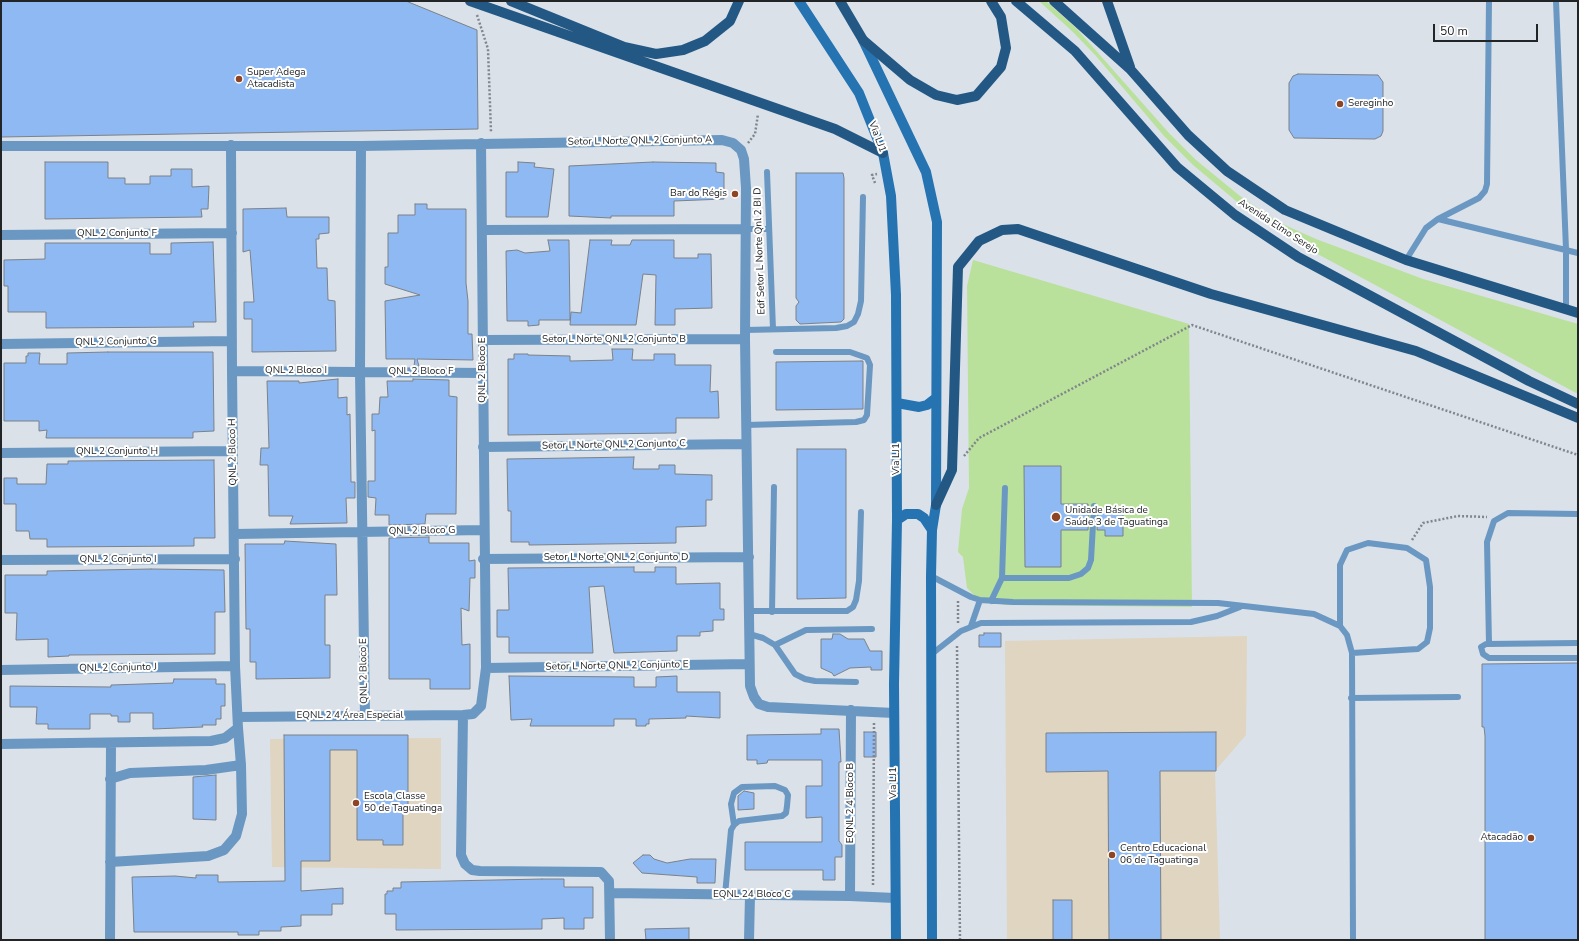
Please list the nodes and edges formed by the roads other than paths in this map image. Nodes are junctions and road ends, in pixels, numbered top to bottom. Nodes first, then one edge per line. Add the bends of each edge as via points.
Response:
1 (471, 1) edge
2 (511, 1) edge
3 (739, 1) edge
4 (799, 1) edge
5 (840, 1) edge
6 (991, 1) edge
7 (1016, 1) edge
8 (1054, 1) edge
9 (1107, 1) edge
10 (1489, 1) edge
11 (1556, 1) edge
12 (863, 40) junction
13 (1130, 69) junction
14 (486, 143) junction
15 (231, 145) junction
16 (1, 146) edge
17 (361, 146) junction
18 (883, 153) junction
19 (767, 172) dead end
20 (863, 197) dead end
21 (1438, 219) junction
22 (747, 229) junction
23 (769, 229) junction
24 (482, 230) junction
25 (232, 233) junction
26 (1, 235) edge
27 (1566, 249) junction
28 (1578, 253) edge
29 (1406, 260) junction
30 (1566, 310) junction
31 (1578, 313) edge
32 (773, 329) junction
33 (745, 334) junction
34 (483, 340) junction
35 (232, 341) junction
36 (1, 344) edge
37 (776, 352) dead end
38 (232, 371) junction
39 (360, 372) junction
40 (483, 373) junction
41 (936, 398) junction
42 (897, 403) junction
43 (1578, 404) edge
44 (1578, 418) edge
45 (746, 425) junction
46 (746, 444) junction
47 (483, 447) junction
48 (233, 451) junction
49 (1, 453) edge
50 (774, 487) dead end
51 (1005, 488) dead end
52 (936, 506) junction
53 (1094, 506) dead end
54 (861, 512) dead end
55 (1578, 514) edge
56 (897, 520) junction
57 (483, 530) junction
58 (932, 530) junction
59 (362, 533) junction
60 (235, 534) junction
61 (749, 557) junction
62 (235, 559) junction
63 (483, 559) junction
64 (1, 560) edge
65 (931, 576) junction
66 (1002, 578) junction
67 (980, 600) junction
68 (991, 601) junction
69 (1242, 606) junction
70 (749, 611) junction
71 (772, 612) junction
72 (971, 626) junction
73 (1340, 626) junction
74 (872, 629) dead end
75 (749, 634) junction
76 (1578, 643) edge
77 (1489, 644) junction
78 (775, 645) junction
79 (933, 653) junction
80 (1352, 653) junction
81 (1578, 658) edge
82 (749, 664) junction
83 (236, 666) junction
84 (486, 668) junction
85 (1, 670) edge
86 (856, 682) dead end
87 (1458, 697) dead end
88 (1351, 698) junction
89 (851, 710) junction
90 (894, 713) junction
91 (468, 715) junction
92 (365, 716) junction
93 (238, 717) junction
94 (238, 728) junction
95 (110, 743) junction
96 (1, 744) edge
97 (242, 765) junction
98 (110, 779) junction
99 (734, 825) junction
100 (110, 862) junction
101 (610, 893) junction
102 (725, 895) junction
103 (750, 895) junction
104 (850, 896) junction
105 (895, 898) junction
106 (110, 940) edge
107 (610, 940) edge
108 (750, 940) edge
109 (896, 940) edge
110 (932, 940) edge
111 (1353, 940) edge

1 - 18 main road via 835,129
2 - 3 main road via 624,47 656,54 682,50 705,41 730,21
4 - 18 main road, Via LJ1 via 859,93
5 - 12 main road
6 - 12 main road via 1001,17 1006,48 1002,67 976,96 956,100 936,95 910,80
7 - 43 main road, Avenida Elmo Serejo via 1076,51 1177,167 1235,215 1298,257 1529,381
8 - 13 main road, Avenida Elmo Serejo
9 - 13 main road
10 - 21 lane via 1486,191 1480,198
11 - 27 lane
12 - 41 main road via 926,172 938,222
13 - 29 main road, Avenida Elmo Serejo via 1188,134 1227,171 1285,210
14 - 17 street
14 - 22 street, Setor L Norte QNL 2 Conjunto A via 722,140 741,150 744,159
14 - 24 street, QNL 2 Bloco E
15 - 16 street
15 - 17 street
15 - 25 street, QNL 2 Bloco H
17 - 39 street, QNL 2 Bloco E
18 - 42 main road, Via LJ1 via 891,196 896,295
19 - 23 lane, Edf Setor L Norte Qnl 2 BI D
20 - 32 lane, Edf Setor L Norte Qnl 2 BI D via 862,301 854,322 836,328
21 - 27 lane
21 - 29 lane via 1426,228
22 - 23 lane
22 - 24 street
22 - 33 street
23 - 32 lane, Edf Setor L Norte Qnl 2 BI D
24 - 34 street, QNL 2 Bloco E
25 - 26 street, QNL 2 Conjunto F
25 - 35 street, QNL 2 Bloco H
27 - 28 lane
27 - 30 lane
29 - 30 main road, Avenida Elmo Serejo
30 - 31 main road, Avenida Elmo Serejo
32 - 33 lane, Edf Setor L Norte Qnl 2 BI D
33 - 34 street, Setor L Norte QNL 2 Conjunto B
33 - 45 street
34 - 40 street, QNL 2 Bloco E
35 - 36 street, QNL 2 Conjunto G
35 - 38 street, QNL 2 Bloco H
37 - 45 lane via 850,352 867,358 870,365 867,415 864,420 856,422
38 - 39 street, QNL 2 Bloco I
38 - 48 street, QNL 2 Bloco H
39 - 40 street, QNL 2 Bloco F
39 - 59 street, QNL 2 Bloco E
40 - 47 street, QNL 2 Bloco E
41 - 42 main road via 919,408
41 - 52 main road
42 - 56 main road, Via LJ1
44 - 52 main road via 1416,351 1212,294 1018,228 1002,230 979,241 958,268 952,470
45 - 46 street
46 - 47 street, Setor L Norte QNL 2 Conjunto C
46 - 61 street
47 - 57 street, QNL 2 Bloco E
48 - 49 street, QNL 2 Conjunto H
48 - 60 street, QNL 2 Bloco H
50 - 71 lane
51 - 66 lane
52 - 58 main road
53 - 66 lane via 1091,560 1082,574 1069,578
54 - 71 lane via 859,581 853,607 847,612
55 - 77 lane via 1508,513 1494,521 1487,542
56 - 58 main road via 906,514 918,514
56 - 90 main road, Via LJ1
57 - 59 street, QNL 2 Bloco G
57 - 63 street, QNL 2 Bloco E
58 - 65 main road
59 - 60 street, QNL 2 Bloco G
59 - 92 street, QNL 2 Bloco E
60 - 62 street, QNL 2 Bloco H
61 - 63 street, Setor L Norte QNL 2 Conjunto D
61 - 70 street
62 - 64 street, QNL 2 Conjunto I
62 - 83 street, QNL 2 Bloco H
63 - 84 street, QNL 2 Bloco E
65 - 67 lane
65 - 79 main road
66 - 68 lane
67 - 68 lane
67 - 72 lane
68 - 69 lane via 1218,603
69 - 72 lane via 1217,616 1191,622 994,623
69 - 73 lane via 1314,614
70 - 71 lane
70 - 75 street
72 - 79 lane
73 - 80 lane via 1347,635
73 - 80 lane via 1340,565 1347,550 1368,543 1407,548 1426,560 1430,587 1430,628 1427,642 1418,649
74 - 78 lane via 806,630
75 - 78 lane
75 - 82 street
76 - 77 lane
77 - 81 lane via 1481,647 1483,654 1489,658
78 - 86 lane via 795,674 805,679
79 - 110 main road
80 - 88 lane
82 - 84 street, Setor L Norte QNL 2 Conjunto E
82 - 89 street via 750,686 759,704 768,707
83 - 85 street, QNL 2 Conjunto J
83 - 93 street, QNL 2 Bloco H
84 - 91 street, QNL 2 Bloco E via 481,706
87 - 88 lane
88 - 111 lane
89 - 90 street
89 - 104 street, EQNL 2 4 Bloco B
90 - 105 main road, Via LJ1
91 - 92 street, EQNL 2 4 Área Especial
91 - 101 street via 461,855 465,864 472,870 480,871 601,872 609,881
92 - 93 street, EQNL 2 4 Área Especial
93 - 94 street, QNL 2 Bloco H
94 - 95 street via 225,738 211,741
94 - 97 street
95 - 96 street
95 - 98 street
97 - 98 street via 206,770 130,773
97 - 100 street via 242,814 236,836 224,850 208,856
98 - 100 street
99 - 99 lane via 750,819 782,816 786,813 787,806 788,795 785,790 775,786 742,786 734,793 731,804
99 - 102 lane via 728,840
100 - 106 street
101 - 102 street, EQNL 24 Bloco C
101 - 107 street
102 - 103 street, EQNL 24 Bloco C
103 - 104 street, EQNL 24 Bloco C
103 - 108 street
104 - 105 street, EQNL 24 Bloco C
105 - 109 main road, Via LJ1

